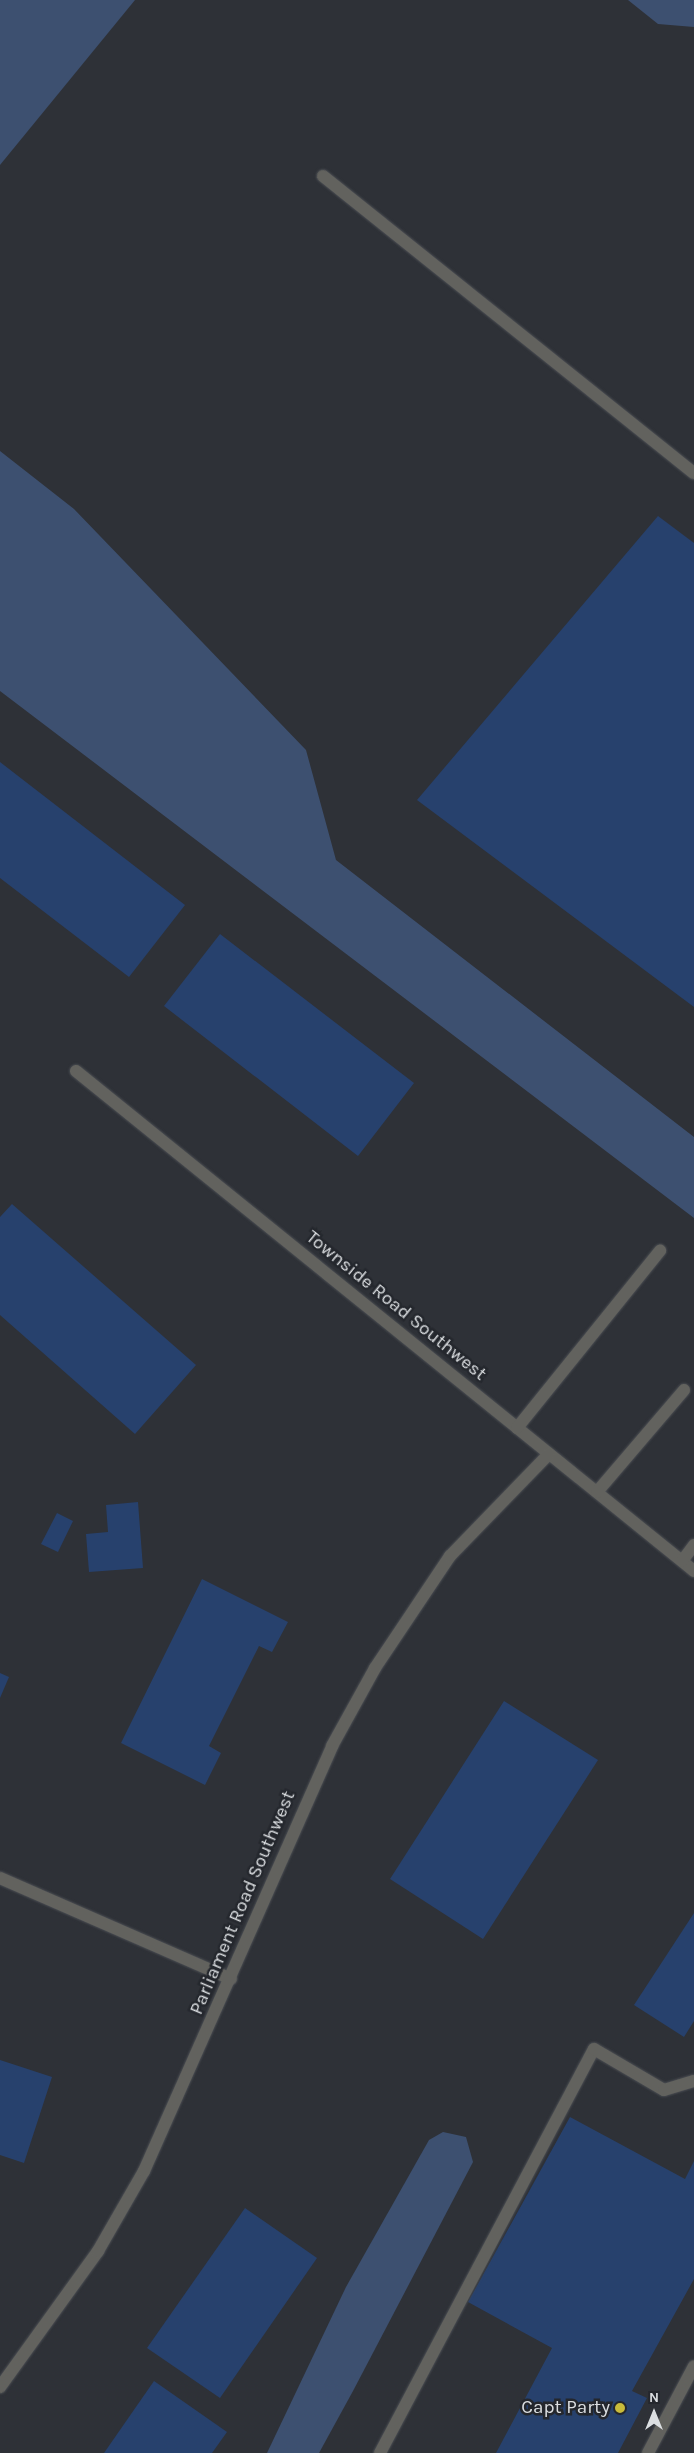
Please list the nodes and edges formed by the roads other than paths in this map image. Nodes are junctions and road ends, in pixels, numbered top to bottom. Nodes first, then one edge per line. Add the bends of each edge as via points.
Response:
1 (323, 176) dead end
2 (694, 473) edge
3 (76, 1071) dead end
4 (660, 1251) dead end
5 (684, 1390) dead end
6 (517, 1428) junction
7 (549, 1454) junction
8 (598, 1492) junction
9 (694, 1545) edge
10 (682, 1560) junction
11 (694, 1571) edge
12 (0, 1878) edge
13 (231, 1978) junction
14 (694, 2081) edge
15 (694, 2366) edge
16 (0, 2387) edge
17 (380, 2453) edge
18 (648, 2453) edge

1 - 2 street
3 - 6 street, Townside Road Southwest
4 - 6 street
5 - 8 street
6 - 7 street, Townside Road Southwest
7 - 8 street, Townside Road Southwest
7 - 13 street, Parliament Road Southwest via 450,1556 375,1668 332,1746
8 - 10 street, Townside Road Southwest
9 - 10 street
10 - 11 street, Townside Road Southwest
12 - 13 street
13 - 16 street, Parliament Road Southwest via 144,2171 98,2251
14 - 17 street via 664,2090 594,2049
15 - 18 street

